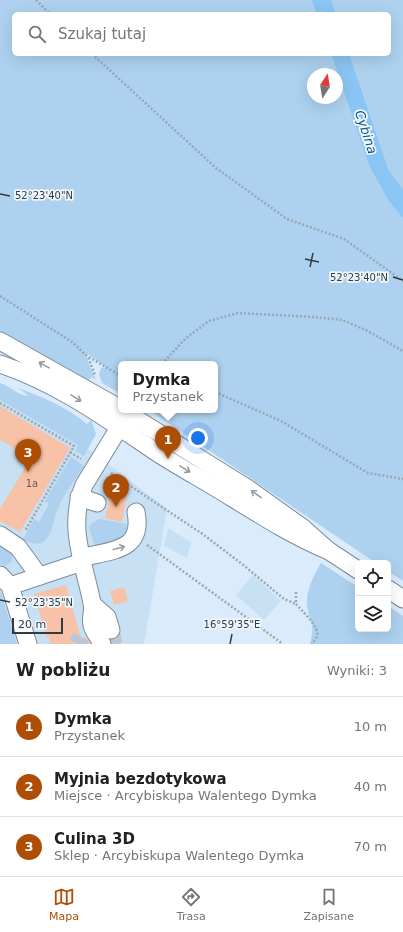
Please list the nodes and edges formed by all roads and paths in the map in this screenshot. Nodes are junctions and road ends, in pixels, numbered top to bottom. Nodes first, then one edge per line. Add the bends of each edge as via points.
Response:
1 (36, 0) edge
2 (48, 12) edge
3 (94, 56) edge
4 (403, 281) edge
5 (0, 296) edge
6 (0, 341) edge
7 (403, 351) edge
8 (88, 357) junction
9 (166, 361) edge
10 (0, 364) edge
11 (118, 374) edge
12 (97, 380) dead end
13 (218, 393) edge
14 (0, 403) edge
15 (118, 412) edge
16 (123, 415) edge
17 (107, 469) dead end
18 (403, 479) edge
19 (79, 497) junction
20 (97, 503) dead end
21 (136, 512) dead end
22 (0, 535) edge
23 (143, 542) dead end
24 (16, 545) junction
25 (81, 560) junction
26 (355, 568) edge
27 (39, 576) junction
28 (5, 581) edge
29 (391, 591) edge
30 (296, 592) dead end
31 (403, 599) edge
32 (296, 604) junction
33 (95, 635) tunnel mouth
34 (31, 644) edge
35 (283, 644) edge
36 (312, 644) edge

1 - 2 path
3 - 4 path via 216,168 287,219 344,239
5 - 8 path via 72,342
15 -> 6 street
7 - 9 path via 342,320 238,313 209,321 186,338
8 - 11 path
8 - 12 path
10 -> 16 street
13 - 18 path via 281,421 368,473
14 - 24 path via 74,446
16 - 19 street
16 - 26 street via 247,488
17 - 32 path via 115,477 204,535 284,599
19 - 20 street
19 - 25 street via 75,529
25 -> 21 street via 126,546 134,540 139,526
22 - 24 street
23 - 35 path
24 - 27 street
25 - 27 street
25 - 33 street via 93,605
27 - 28 street
28 - 34 street
29 - 31 street
30 - 32 path
32 - 36 path via 317,631

